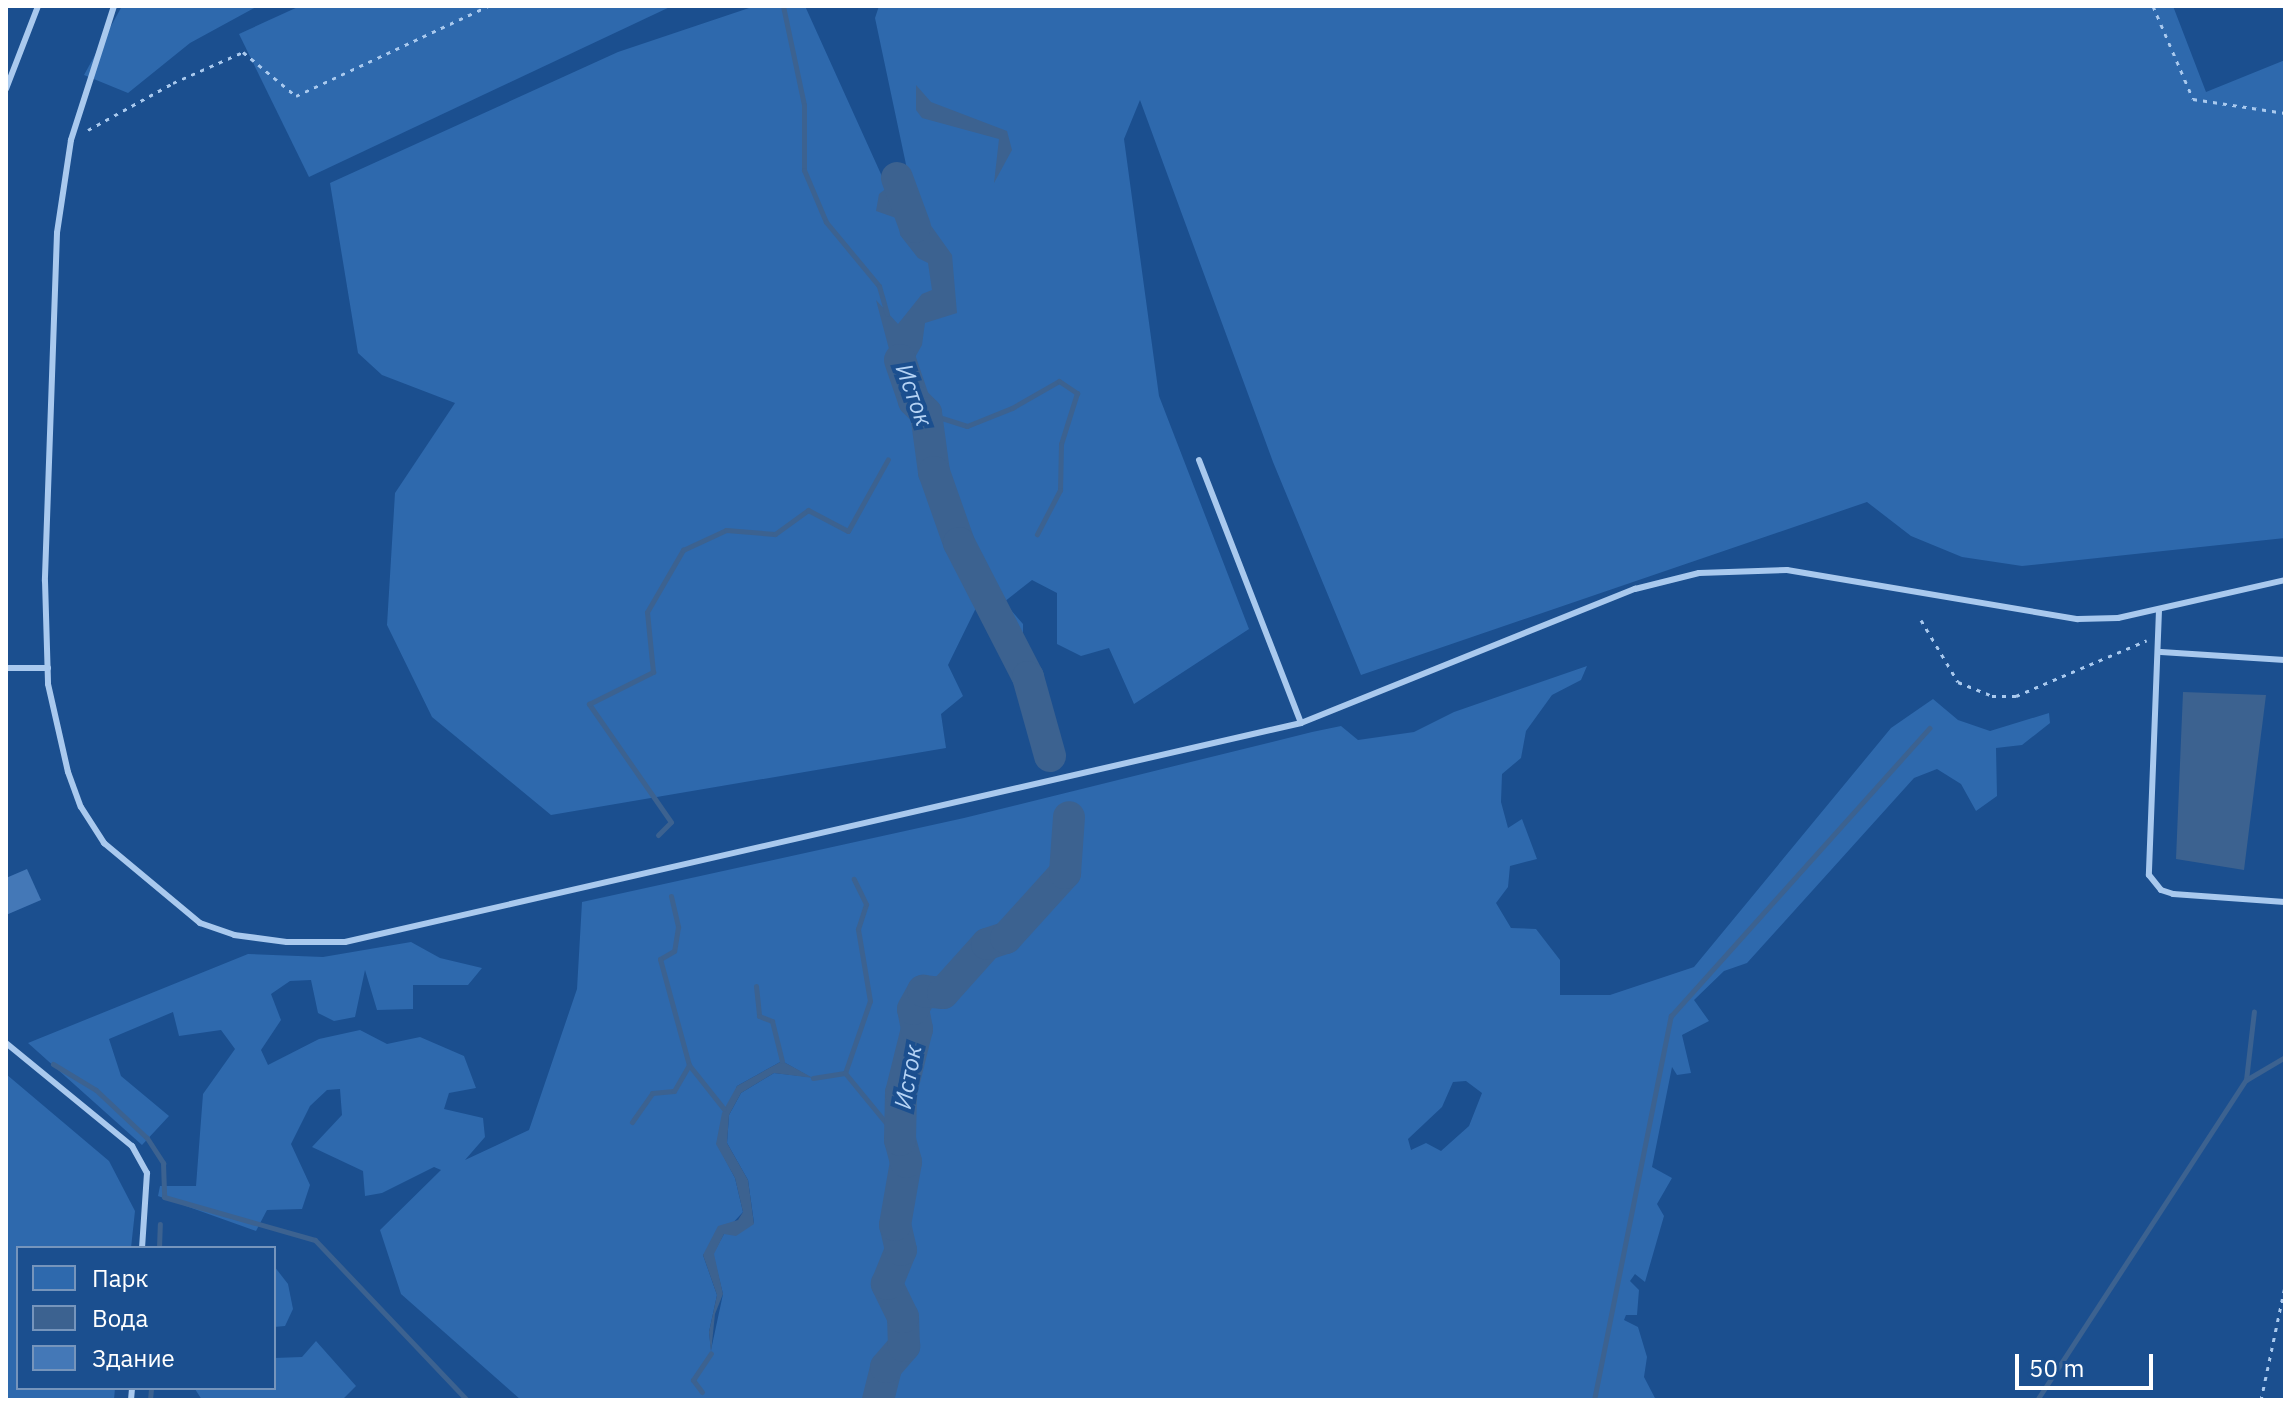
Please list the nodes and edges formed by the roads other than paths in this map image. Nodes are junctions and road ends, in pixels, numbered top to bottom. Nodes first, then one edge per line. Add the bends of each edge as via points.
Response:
1 (38, 6) edge
2 (114, 6) edge
3 (6, 89) edge
4 (1199, 460) dead end
5 (2285, 580) edge
6 (2159, 610) junction
7 (2161, 652) junction
8 (2285, 660) edge
9 (6, 668) edge
10 (48, 668) junction
11 (1301, 723) junction
12 (2285, 902) edge
13 (6, 1043) edge
14 (142, 1246) edge

1 - 3 lane
2 - 10 lane via 71,140 57,233 45,581
4 - 11 lane
5 - 6 lane
6 - 7 lane
6 - 11 lane via 2078,619 1787,570 1699,573 1635,589
7 - 8 lane
7 - 12 lane via 2147,835 2149,875 2161,890 2173,894
9 - 10 lane
10 - 11 lane via 68,772 81,807 104,843 200,923 234,935 287,942 345,942
13 - 14 lane via 132,1146 147,1173

